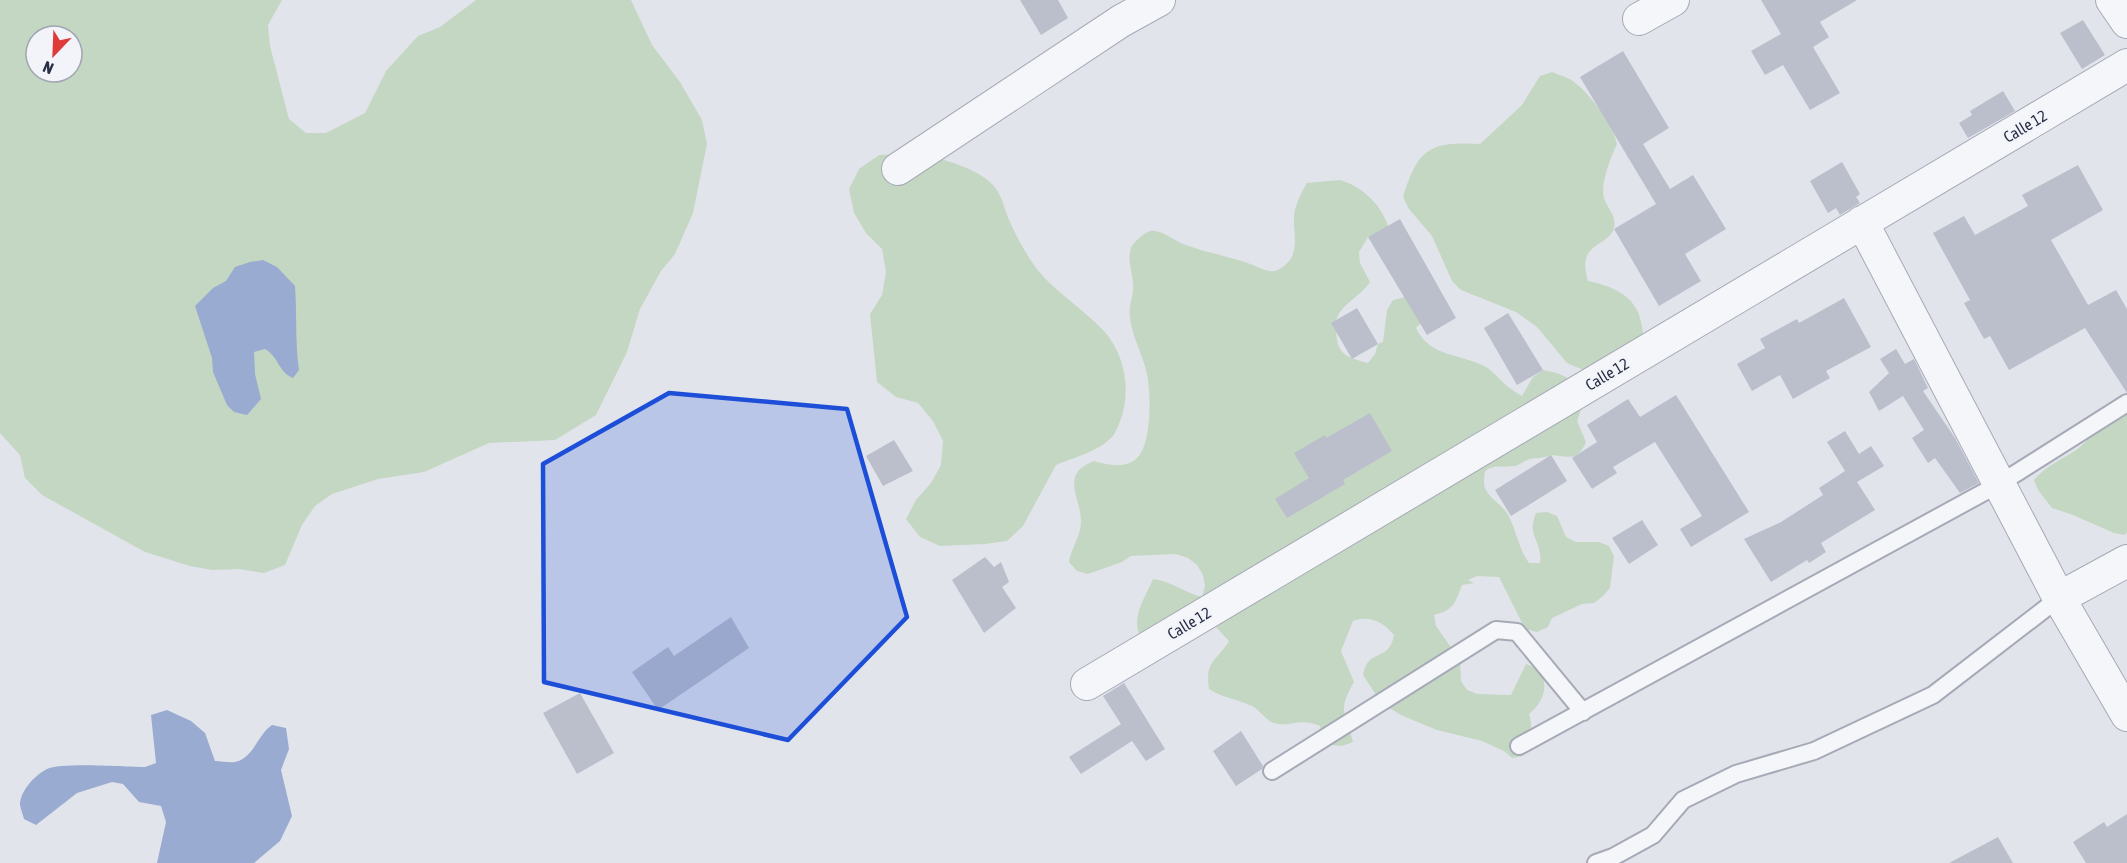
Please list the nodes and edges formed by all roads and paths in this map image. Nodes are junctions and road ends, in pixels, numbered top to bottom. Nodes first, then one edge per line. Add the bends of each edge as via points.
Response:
1 (1159, 0) edge
2 (1673, 0) edge
3 (2112, 0) edge
4 (1639, 19) dead end
5 (2127, 22) edge
6 (2127, 65) edge
7 (898, 169) dead end
8 (1862, 222) junction
9 (2127, 403) edge
10 (1999, 484) junction
11 (2127, 561) edge
12 (2059, 598) junction
13 (1087, 684) dead end
14 (1582, 712) junction
15 (2127, 715) edge
16 (1519, 746) dead end
17 (1272, 771) dead end
18 (1596, 863) edge

1 - 7 street via 1121,21
2 - 4 street
3 - 5 street
6 - 8 street, Calle 12
8 - 10 street
8 - 13 street, Calle 12
9 - 10 lane
10 - 12 street
10 - 14 lane
11 - 12 street
12 - 15 street
12 - 18 lane via 1934,695 1814,751 1736,774 1683,801 1653,835
14 - 16 lane
14 - 17 lane via 1517,632 1496,630

